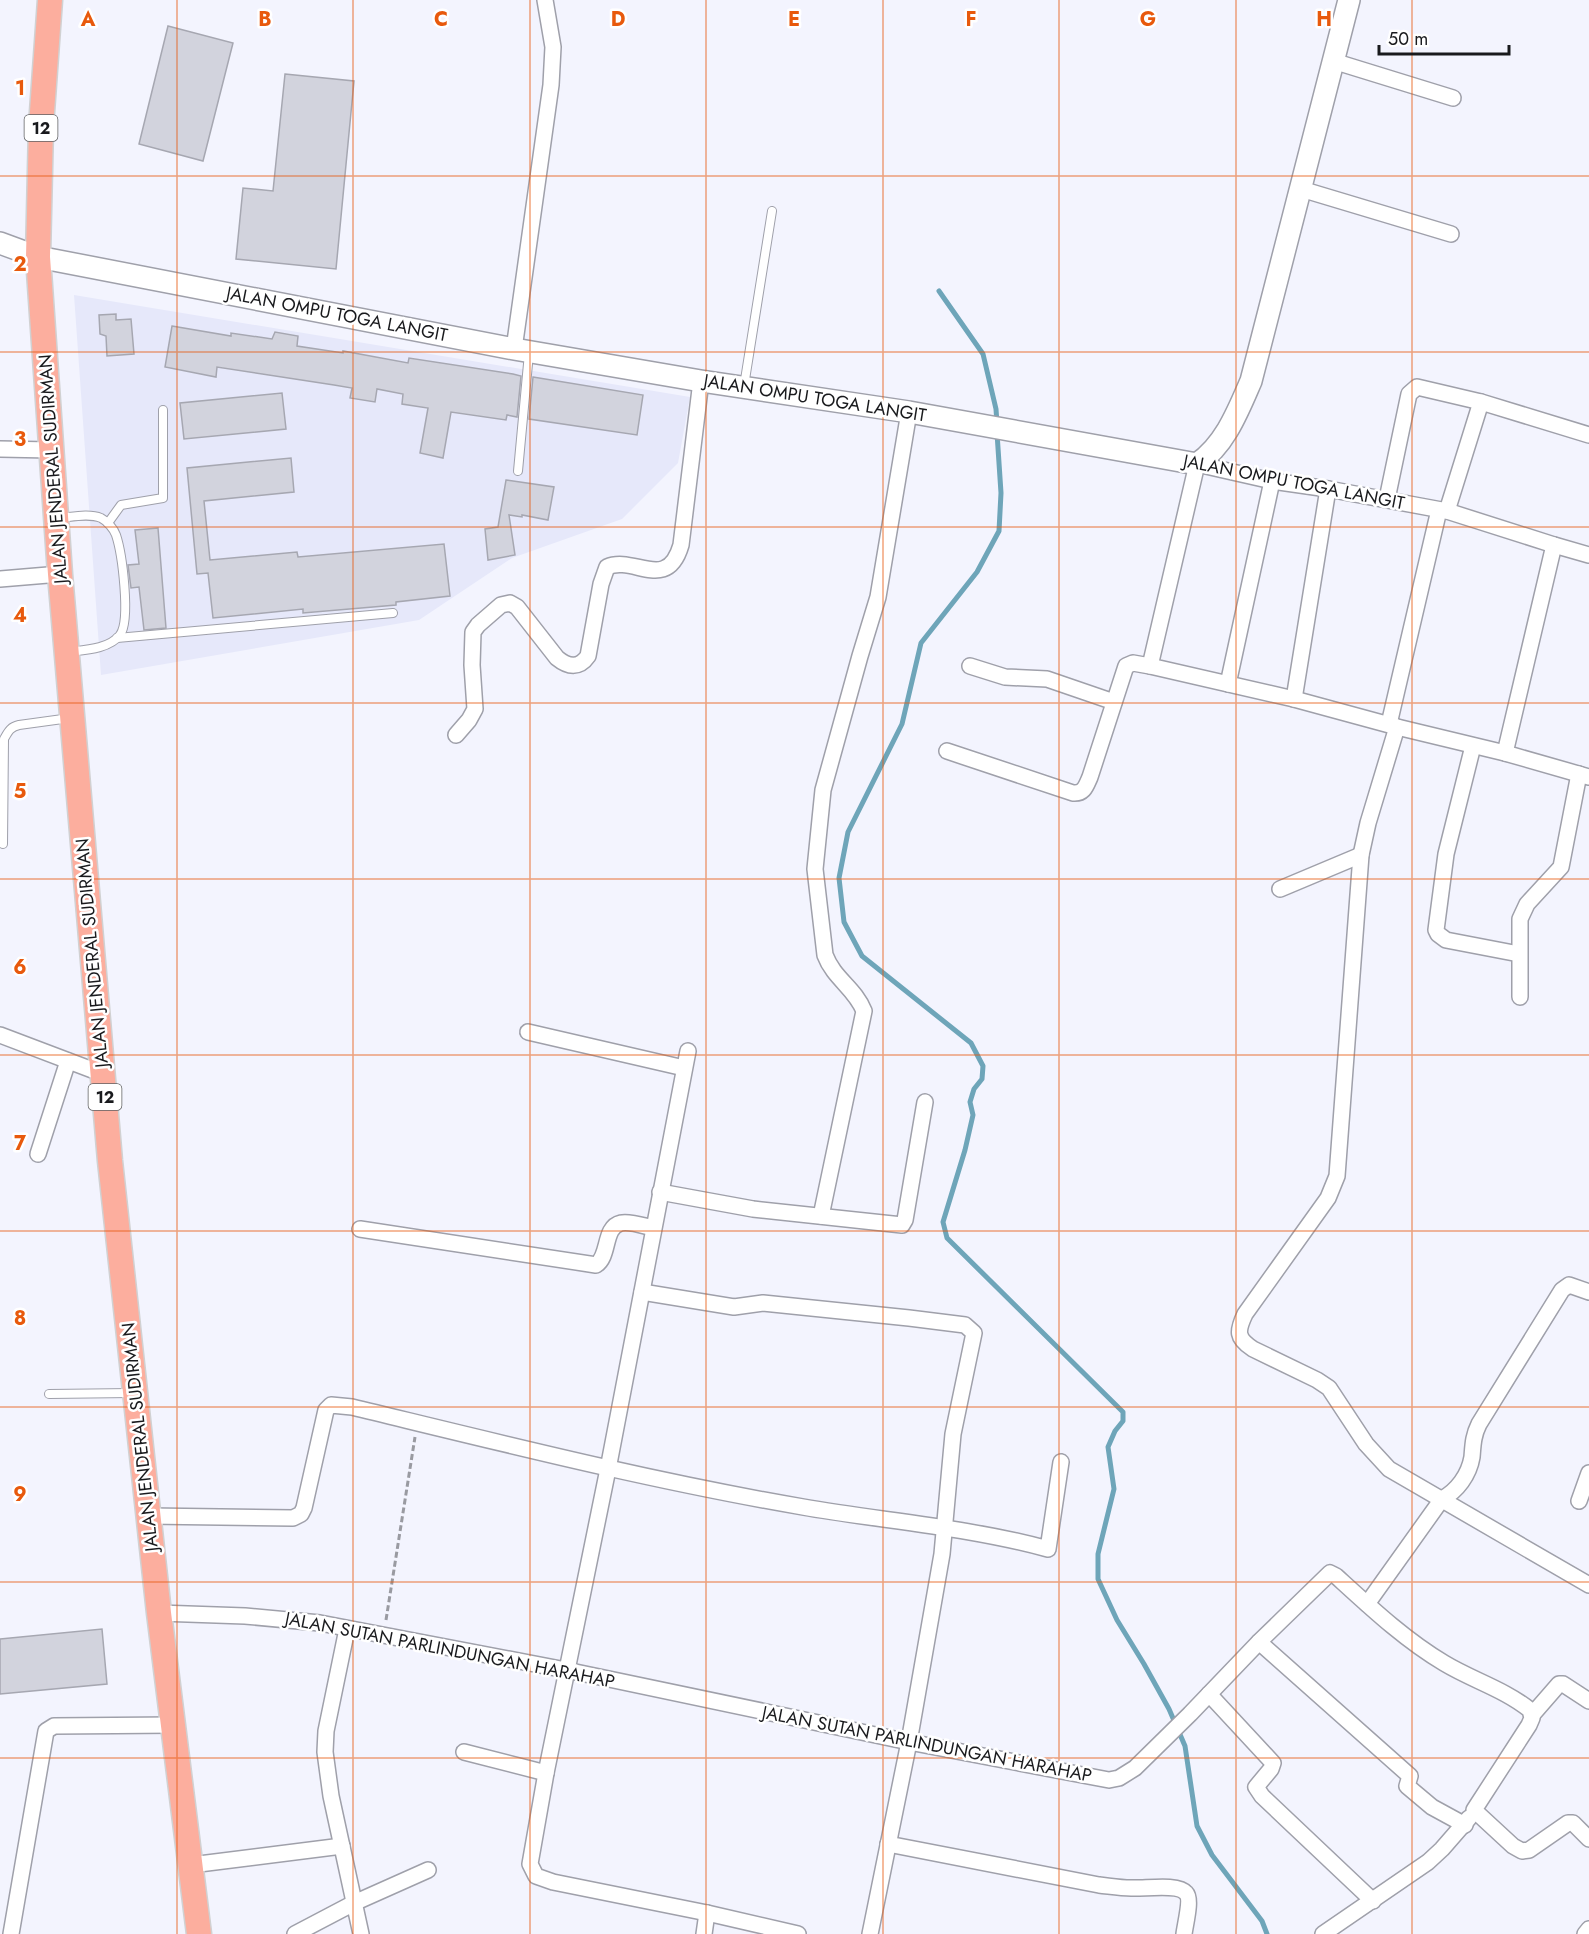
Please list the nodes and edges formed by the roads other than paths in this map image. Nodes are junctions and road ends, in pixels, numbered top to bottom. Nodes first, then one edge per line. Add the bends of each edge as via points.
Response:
1 (50, 0) edge
2 (545, 0) edge
3 (1349, 0) edge
4 (1333, 61) junction
5 (1452, 98) dead end
6 (1301, 189) junction
7 (772, 211) dead end
8 (1451, 234) dead end
9 (0, 243) edge
10 (38, 257) junction
11 (522, 350) junction
12 (701, 381) junction
13 (744, 386) junction
14 (1481, 402) junction
15 (163, 410) dead end
16 (909, 412) junction
17 (1589, 435) edge
18 (0, 450) edge
19 (51, 450) junction
20 (1197, 464) junction
21 (518, 471) dead end
22 (1272, 481) junction
23 (1328, 489) junction
24 (1387, 499) junction
25 (1443, 510) junction
26 (56, 518) junction
27 (108, 524) junction
28 (1554, 545) junction
29 (1589, 555) edge
30 (60, 574) junction
31 (0, 579) edge
32 (393, 613) dead end
33 (117, 638) junction
34 (67, 652) junction
35 (970, 666) dead end
36 (1149, 666) junction
37 (1228, 684) junction
38 (1294, 699) junction
39 (1114, 702) junction
40 (72, 718) junction
41 (1393, 725) junction
42 (456, 735) dead end
43 (1473, 746) junction
44 (947, 751) dead end
45 (1505, 753) junction
46 (1584, 776) edge
47 (3, 844) dead end
48 (1361, 855) junction
49 (1280, 889) dead end
50 (1519, 954) junction
51 (1520, 997) dead end
52 (528, 1032) dead end
53 (0, 1035) edge
54 (688, 1051) dead end
55 (68, 1061) junction
56 (684, 1068) junction
57 (103, 1074) junction
58 (925, 1102) dead end
59 (38, 1154) dead end
60 (660, 1192) junction
61 (821, 1216) junction
62 (654, 1227) junction
63 (360, 1229) dead end
64 (1587, 1286) edge
65 (642, 1292) junction
66 (135, 1393) junction
67 (50, 1394) dead end
68 (1061, 1462) dead end
69 (608, 1468) junction
70 (1589, 1473) edge
71 (1442, 1499) junction
72 (1579, 1501) dead end
73 (148, 1516) junction
74 (945, 1528) junction
75 (1589, 1585) edge
76 (1366, 1604) junction
77 (159, 1613) junction
78 (347, 1629) junction
79 (1258, 1642) junction
80 (566, 1670) junction
81 (1209, 1694) junction
82 (1589, 1701) edge
83 (1532, 1715) junction
84 (175, 1725) junction
85 (909, 1742) junction
86 (464, 1752) dead end
87 (546, 1773) junction
88 (1474, 1810) junction
89 (1465, 1825) junction
90 (1589, 1839) edge
91 (888, 1844) junction
92 (342, 1846) junction
93 (191, 1865) junction
94 (428, 1870) dead end
95 (0, 1901) edge
96 (1373, 1901) junction
97 (354, 1903) junction
98 (16, 1904) junction
99 (707, 1913) junction
100 (1589, 1929) edge
101 (11, 1934) edge
102 (199, 1934) edge
103 (296, 1934) edge
104 (361, 1934) edge
105 (704, 1934) edge
106 (798, 1934) edge
107 (870, 1934) edge
108 (1184, 1934) edge
109 (1323, 1934) edge
110 (1585, 1934) edge

1 - 10 highway, 12 via 41,126
2 - 11 street via 553,47 552,67
3 - 4 main road
4 - 5 street
4 - 6 main road
6 - 8 street
6 - 20 main road via 1251,381 1221,440
7 - 13 lane
9 - 10 main road, JALAN OMPU TOGA LANGIT
10 - 11 main road, JALAN OMPU TOGA LANGIT
10 - 19 highway, JALAN JENDERAL SUDIRMAN / 12
11 - 12 main road, JALAN OMPU TOGA LANGIT
11 - 21 lane
12 - 13 main road, JALAN OMPU TOGA LANGIT
12 - 42 street via 681,545 675,561 659,570 607,567 588,656 580,665 563,663 517,607 510,603 501,605 473,632 475,709
13 - 16 main road, JALAN OMPU TOGA LANGIT
14 - 17 street
14 - 24 street via 1420,387 1411,391
14 - 25 street
15 - 27 lane via 164,498 121,505
16 - 20 main road, JALAN OMPU TOGA LANGIT
16 - 61 street via 878,597 823,790 819,824 815,869 825,954 830,968 864,1011
18 - 19 street
19 - 26 highway, JALAN JENDERAL SUDIRMAN / 12
20 - 22 street, JALAN OMPU TOGA LANGIT
20 - 36 street
22 - 23 street, JALAN OMPU TOGA LANGIT
22 - 37 street
23 - 24 street, JALAN OMPU TOGA LANGIT
23 - 38 street
24 - 25 street, JALAN OMPU TOGA LANGIT
25 - 28 street, JALAN OMPU TOGA LANGIT
25 - 41 street
26 - 27 lane via 86,516
26 - 30 highway, JALAN JENDERAL SUDIRMAN / 12
27 - 33 lane via 116,535 124,579 125,623
28 - 29 street, JALAN OMPU TOGA LANGIT
28 - 45 street
30 - 31 street
30 - 34 highway, JALAN JENDERAL SUDIRMAN / 12
32 - 33 lane
33 - 34 lane via 93,649
34 - 40 highway, JALAN JENDERAL SUDIRMAN / 12
35 - 39 street via 1005,677 1047,679
36 - 37 street
36 - 39 street via 1126,666
37 - 38 street
38 - 41 street
39 - 44 street via 1090,777 1084,790 1077,794
40 - 47 lane via 19,725 4,739
40 - 57 highway, JALAN JENDERAL SUDIRMAN / 12
41 - 43 street
41 - 48 street
43 - 45 street
43 - 50 street via 1446,854 1436,930 1446,940
45 - 46 street
46 - 50 street via 1560,867 1522,913
48 - 49 street
48 - 71 street via 1337,1176 1328,1198 1238,1327 1247,1345 1329,1388 1383,1463
50 - 51 street
52 - 56 street
53 - 55 street
54 - 56 street
55 - 57 street
55 - 59 street
56 - 60 street
57 - 66 highway, JALAN JENDERAL SUDIRMAN / 12
58 - 61 street via 904,1223 897,1226
60 - 61 street via 753,1209
60 - 62 street
62 - 63 street via 617,1224 610,1231 603,1258 596,1265
62 - 65 street
64 - 71 street via 1568,1285 1562,1290 1479,1424 1473,1437 1470,1466 1458,1488
65 - 69 street
65 - 74 street via 734,1307 769,1304 969,1327 974,1333 952,1434
66 - 67 lane
66 - 73 highway, JALAN JENDERAL SUDIRMAN / 12
68 - 74 street via 1048,1549
69 - 73 street via 352,1407 329,1406 304,1508 298,1516
69 - 74 street via 802,1507
69 - 80 street
70 - 72 street
71 - 75 street
71 - 76 street
73 - 77 highway, JALAN JENDERAL SUDIRMAN / 12
74 - 85 street
76 - 79 street, JALAN SUTAN PARLINDUNGAN HARAHAP via 1330,1574
76 - 83 street, JALAN SUTAN PARLINDUNGAN HARAHAP via 1442,1662 1513,1698
77 - 78 street, JALAN SUTAN PARLINDUNGAN HARAHAP via 284,1618
77 - 84 highway, JALAN JENDERAL SUDIRMAN / 12
78 - 80 street, JALAN SUTAN PARLINDUNGAN HARAHAP
78 - 92 street via 325,1744
79 - 81 street, JALAN SUTAN PARLINDUNGAN HARAHAP
79 - 89 street via 1410,1776 1407,1786 1432,1807
80 - 85 street, JALAN SUTAN PARLINDUNGAN HARAHAP
80 - 87 street
81 - 85 street, JALAN SUTAN PARLINDUNGAN HARAHAP via 1135,1768 1109,1780
81 - 96 street via 1271,1760 1273,1767 1256,1787 1262,1796
82 - 83 street via 1559,1684
83 - 88 street
84 - 93 highway, JALAN JENDERAL SUDIRMAN / 12
84 - 98 street via 54,1726 46,1731
85 - 91 street
86 - 87 street
87 - 99 street via 530,1864 536,1876
88 - 89 street
88 - 90 street via 1522,1851 1568,1823
89 - 96 street via 1435,1857
91 - 107 street
91 - 108 street via 1099,1885 1180,1889 1188,1898
92 - 93 street
92 - 97 street
93 - 102 highway, JALAN JENDERAL SUDIRMAN / 12
94 - 97 street
95 - 98 street
96 - 109 street
97 - 103 street
97 - 104 street
98 - 101 street
99 - 105 street
99 - 106 street
100 - 110 street

